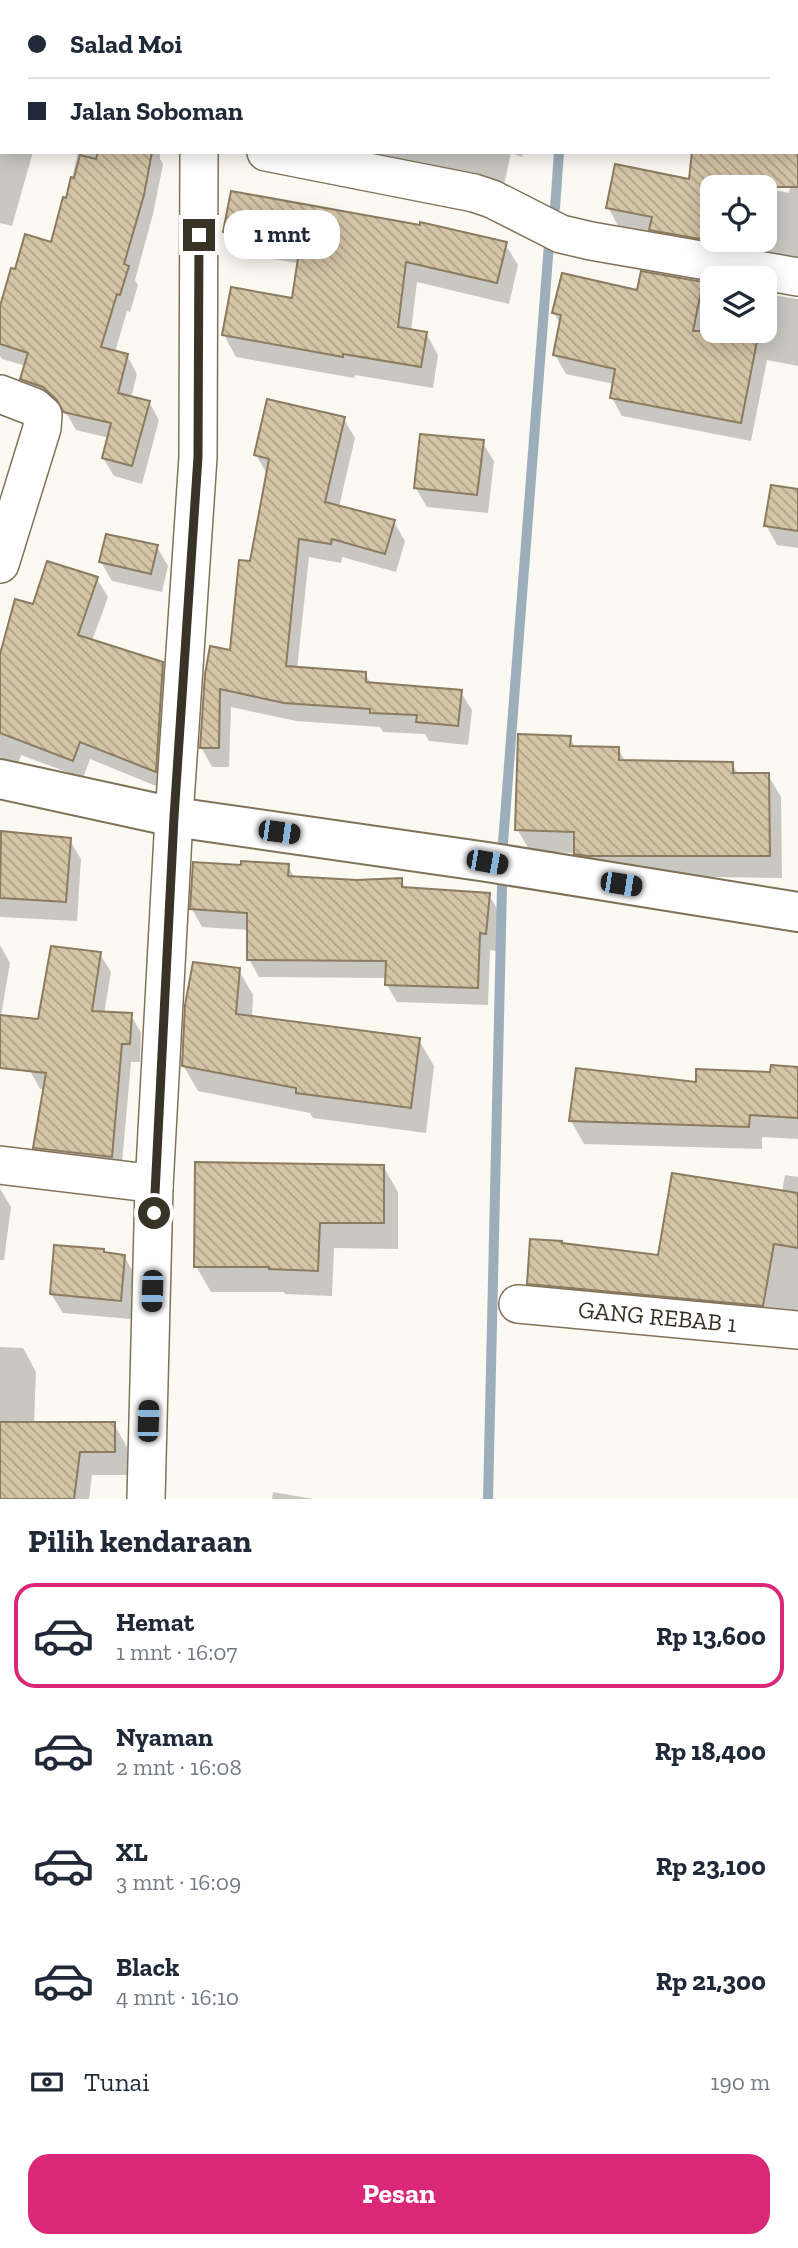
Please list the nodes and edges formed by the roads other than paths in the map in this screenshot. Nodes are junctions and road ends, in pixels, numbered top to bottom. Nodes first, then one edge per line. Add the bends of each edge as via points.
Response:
1 (200, 154) edge
2 (276, 154) edge
3 (798, 277) edge
4 (0, 394) edge
5 (0, 564) edge
6 (0, 779) edge
7 (174, 817) junction
8 (798, 912) edge
9 (0, 1165) edge
10 (155, 1187) junction
11 (519, 1304) dead end
12 (798, 1330) edge
13 (146, 1499) edge

1 - 7 street via 198,457
2 - 3 street via 492,199 561,234
4 - 5 street via 43,415
6 - 7 street
7 - 8 street
7 - 10 street
9 - 10 street
10 - 13 street
11 - 12 street, GANG REBAB 1

